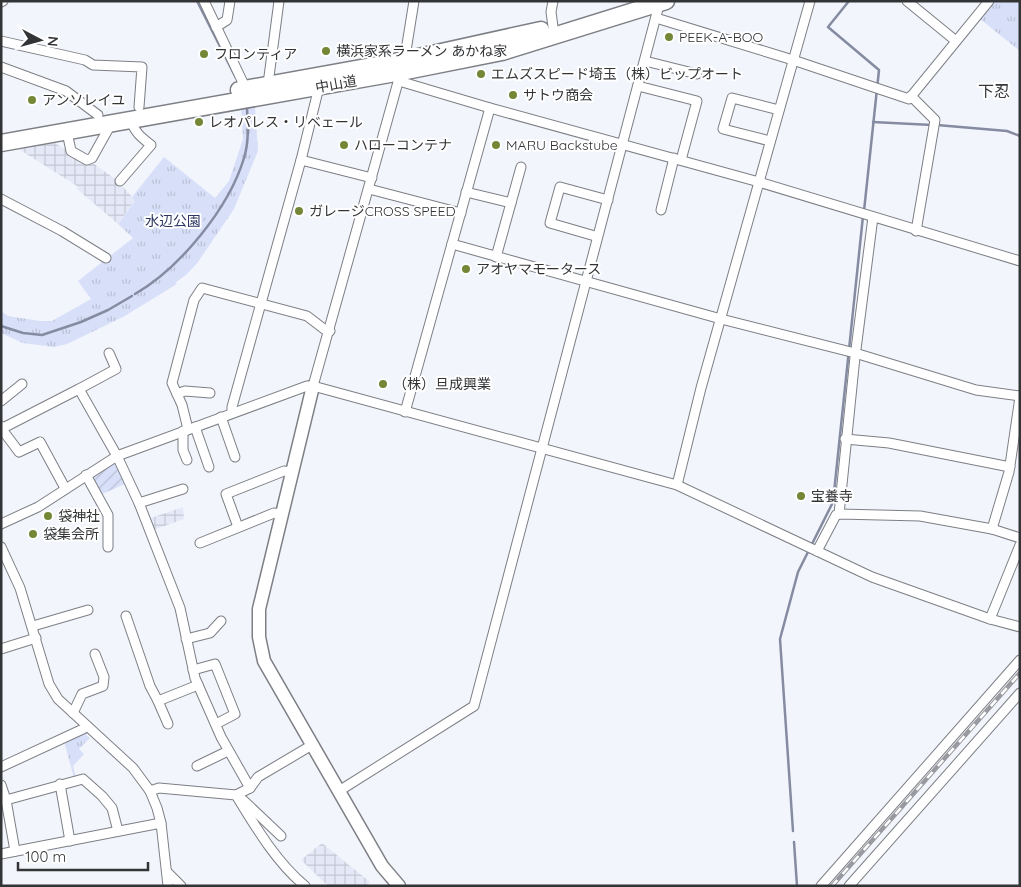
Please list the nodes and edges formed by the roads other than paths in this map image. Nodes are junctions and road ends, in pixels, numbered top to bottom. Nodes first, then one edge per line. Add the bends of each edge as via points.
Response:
1 (204, 1) edge
2 (230, 1) edge
3 (279, 1) edge
4 (414, 1) edge
5 (553, 1) edge
6 (631, 1) edge
7 (810, 1) edge
8 (910, 2) edge
9 (985, 3) edge
10 (659, 6) edge
11 (216, 27) junction
12 (553, 27) junction
13 (1, 41) edge
14 (956, 42) junction
15 (645, 60) junction
16 (793, 60) junction
17 (1, 67) edge
18 (402, 71) junction
19 (697, 74) dead end
20 (268, 84) junction
21 (638, 86) junction
22 (319, 87) junction
23 (246, 88) junction
24 (912, 96) junction
25 (490, 108) junction
26 (779, 110) junction
27 (135, 114) junction
28 (104, 119) junction
29 (67, 132) junction
30 (1, 134) edge
31 (770, 141) junction
32 (1, 143) edge
33 (621, 144) junction
34 (678, 159) junction
35 (301, 160) junction
36 (521, 167) dead end
37 (372, 178) junction
38 (120, 180) dead end
39 (759, 182) junction
40 (369, 189) junction
41 (466, 192) junction
42 (1, 199) edge
43 (606, 200) junction
44 (511, 203) junction
45 (661, 210) dead end
46 (460, 213) junction
47 (873, 217) junction
48 (916, 231) junction
49 (595, 236) junction
50 (452, 244) junction
51 (496, 257) junction
52 (106, 258) dead end
53 (1020, 261) edge
54 (585, 282) junction
55 (261, 303) junction
56 (720, 319) junction
57 (330, 331) junction
58 (855, 353) junction
59 (109, 354) dead end
60 (22, 384) dead end
61 (314, 386) junction
62 (79, 389) junction
63 (210, 393) dead end
64 (177, 394) junction
65 (1020, 396) edge
66 (1, 401) edge
67 (405, 412) junction
68 (232, 413) junction
69 (221, 417) junction
70 (188, 429) junction
71 (2, 430) edge
72 (845, 440) junction
73 (543, 448) junction
74 (117, 456) junction
75 (235, 457) dead end
76 (187, 460) dead end
77 (210, 467) dead end
78 (1010, 467) junction
79 (292, 472) junction
80 (86, 475) junction
81 (677, 485) junction
82 (64, 488) junction
83 (183, 489) dead end
84 (139, 503) junction
85 (282, 514) junction
86 (839, 514) junction
87 (1, 524) edge
88 (238, 527) junction
89 (992, 529) junction
90 (1020, 538) edge
91 (200, 543) dead end
92 (1020, 545) edge
93 (1, 547) edge
94 (108, 547) dead end
95 (817, 551) junction
96 (88, 610) dead end
97 (126, 616) dead end
98 (990, 619) junction
99 (221, 621) dead end
100 (33, 626) junction
101 (1020, 627) edge
102 (36, 638) junction
103 (186, 639) junction
104 (1, 649) edge
105 (95, 654) dead end
106 (1020, 660) edge
107 (193, 670) junction
108 (198, 685) junction
109 (1020, 693) edge
110 (158, 701) junction
111 (73, 712) junction
112 (168, 724) dead end
113 (216, 724) junction
114 (88, 726) junction
115 (312, 745) junction
116 (228, 751) junction
117 (197, 766) dead end
118 (1, 767) edge
119 (60, 784) junction
120 (1, 785) edge
121 (250, 788) junction
122 (150, 790) junction
123 (339, 791) junction
124 (236, 795) junction
125 (6, 800) junction
126 (161, 823) junction
127 (118, 831) junction
128 (281, 836) dead end
129 (70, 840) junction
130 (15, 851) junction
131 (1, 854) edge
132 (166, 872) junction
133 (168, 886) edge
134 (180, 886) edge
135 (305, 886) edge
136 (399, 886) edge
137 (821, 886) edge
138 (849, 886) edge

1 - 11 street
2 - 11 street via 227,20
3 - 20 street
4 - 18 street
5 - 12 street
6 - 12 highway, 中山道
7 - 16 street
8 - 14 street
9 - 14 street
10 - 15 street
10 - 16 street
10 - 18 highway, 中山道 via 502,52
10 - 33 street
11 - 23 street
12 - 18 highway, 中山道 via 498,40
13 - 27 street via 85,60 93,65 142,67
14 - 24 street
15 - 19 street
15 - 21 street
16 - 24 street via 909,99
16 - 26 street
17 - 28 street via 66,91
18 - 20 highway, 中山道
18 - 22 highway, 中山道
18 - 25 street
18 - 37 street
20 - 23 highway, 中山道
21 - 33 street
21 - 34 street via 697,101
22 - 27 highway, 中山道
22 - 35 street
23 - 27 highway, 中山道
24 - 48 street via 935,120
25 - 33 street
25 - 41 street
26 - 31 street
26 - 31 street via 732,98 723,129
27 - 28 highway, 中山道
27 - 38 street via 133,127 151,145
28 - 29 highway, 中山道
28 - 29 street via 92,158 87,160 72,151
28 - 30 highway, 中山道
29 - 32 highway, 中山道
31 - 39 street
33 - 34 street
33 - 43 street
34 - 39 street
34 - 45 street
35 - 37 street
35 - 55 street
36 - 44 street
37 - 40 street
39 - 47 street
39 - 56 street
40 - 46 street
40 - 57 street
41 - 44 street
41 - 46 street
42 - 52 street
43 - 49 street
43 - 49 street via 560,187 550,223
43 - 54 street
44 - 51 street
46 - 50 street
47 - 48 street
47 - 58 street
48 - 53 street
49 - 54 street
50 - 51 street
50 - 67 street
51 - 54 street
54 - 56 street
54 - 73 street
55 - 57 street via 307,316
55 - 64 street via 200,289 194,300 172,383
55 - 68 street
56 - 58 street
56 - 81 street
57 - 61 street
58 - 65 street via 976,390
58 - 72 street
59 - 62 street via 116,369
60 - 66 street
61 - 67 street
61 - 68 street
61 - 79 street
62 - 71 street
62 - 74 street
63 - 64 street via 185,391
64 - 70 street
65 - 78 street
67 - 73 street
68 - 69 street
69 - 70 street
69 - 75 street
70 - 74 street
70 - 76 street via 183,450
70 - 77 street
71 - 82 street via 20,452 40,442
72 - 78 street via 889,443
72 - 86 street
73 - 81 street
73 - 123 street via 474,706
74 - 80 street
74 - 84 street
78 - 89 street
79 - 85 street
79 - 88 street via 284,471 226,494
80 - 82 street
80 - 94 street via 108,515
81 - 95 street
82 - 87 street via 38,507
83 - 84 street
84 - 103 street via 173,587
85 - 88 street
85 - 115 street via 259,608 259,637 264,661
86 - 89 street via 920,516
86 - 95 street
88 - 91 street
89 - 90 street
92 - 98 street
93 - 100 street
95 - 98 street via 872,577
96 - 100 street
97 - 110 street
98 - 101 street
99 - 103 street via 210,633
100 - 102 street
102 - 104 street
102 - 111 street via 49,684 58,699
103 - 107 street
105 - 111 street via 104,677 103,686 82,694
106 - 137 street
107 - 108 street
107 - 113 street via 215,664 234,714
108 - 110 street
108 - 113 street
109 - 138 street
110 - 112 street
111 - 114 street
113 - 116 street
114 - 118 street
114 - 122 street via 133,768
115 - 121 street via 258,777
115 - 123 street
116 - 117 street
116 - 121 street
119 - 125 street
119 - 127 street via 83,779 112,808
119 - 129 street
120 - 125 street
121 - 124 street
122 - 124 street
122 - 126 street
123 - 136 street via 383,867
124 - 128 street
124 - 135 street via 275,854
125 - 130 street
126 - 127 street
126 - 132 street
127 - 129 street
129 - 130 street
130 - 131 street
132 - 133 street
132 - 134 street

